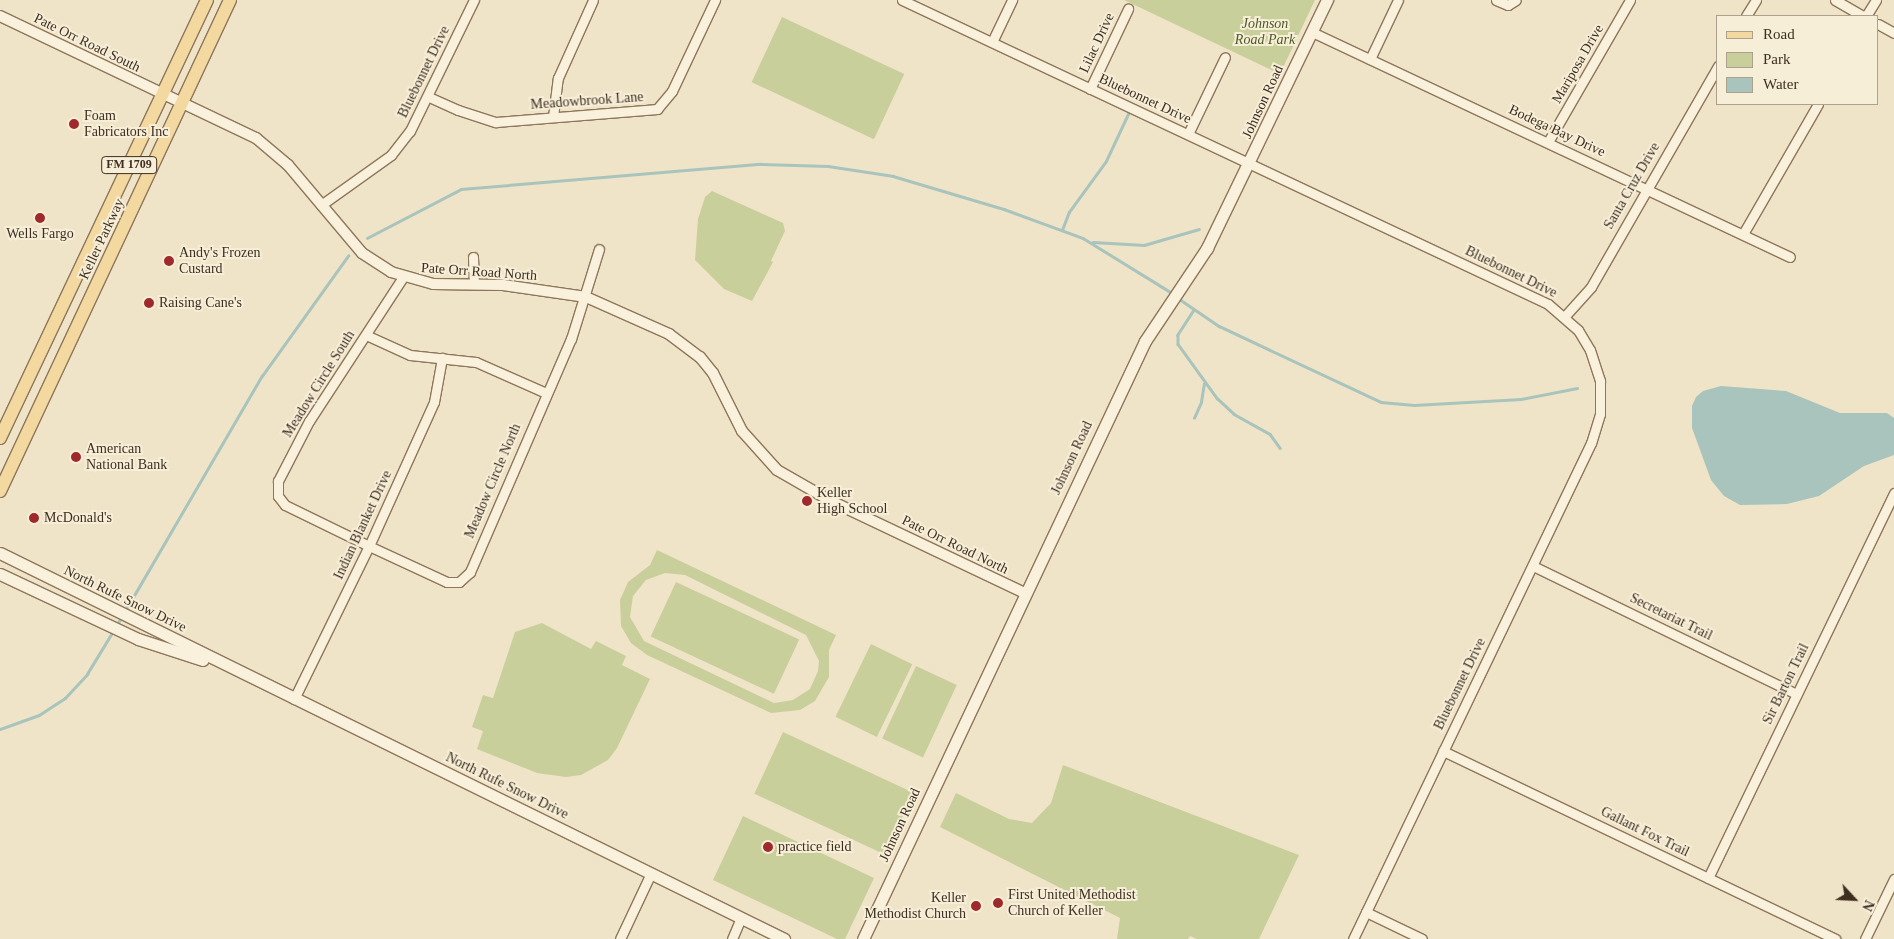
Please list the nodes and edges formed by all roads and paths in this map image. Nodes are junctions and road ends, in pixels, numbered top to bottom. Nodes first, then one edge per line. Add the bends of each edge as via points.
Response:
1 (207, 0) edge
2 (230, 0) edge
3 (474, 0) edge
4 (593, 0) edge
5 (715, 0) edge
6 (902, 0) edge
7 (1012, 0) edge
8 (1327, 0) edge
9 (1398, 0) edge
10 (1496, 0) edge
11 (1516, 0) edge
12 (1630, 0) edge
13 (1756, 0) edge
14 (1835, 0) edge
15 (1876, 0) edge
16 (1128, 9) dead end
17 (1747, 15) edge
18 (1863, 15) edge
19 (1866, 15) edge
20 (0, 16) edge
21 (1879, 25) edge
22 (1312, 32) junction
23 (1894, 33) edge
24 (992, 42) junction
25 (1225, 57) dead end
26 (1370, 59) junction
27 (1716, 69) edge
28 (1090, 88) junction
29 (162, 94) junction
30 (429, 97) junction
31 (182, 103) junction
32 (1817, 105) edge
33 (553, 117) junction
34 (1188, 134) junction
35 (1548, 142) junction
36 (1250, 164) junction
37 (1647, 189) junction
38 (321, 205) junction
39 (1743, 234) junction
40 (599, 249) dead end
41 (473, 256) dead end
42 (1790, 257) dead end
43 (403, 278) junction
44 (474, 284) junction
45 (586, 297) junction
46 (61, 310) junction
47 (1565, 316) junction
48 (82, 318) junction
49 (366, 335) junction
50 (442, 358) junction
51 (546, 393) junction
52 (0, 438) edge
53 (0, 491) edge
54 (1894, 493) edge
55 (369, 546) junction
56 (0, 553) edge
57 (1533, 566) junction
58 (0, 574) edge
59 (59, 583) junction
60 (1025, 593) junction
61 (52, 598) junction
62 (238, 671) junction
63 (1797, 694) junction
64 (294, 699) junction
65 (1443, 751) junction
66 (651, 874) junction
67 (1708, 878) junction
68 (1894, 879) edge
69 (1366, 912) junction
70 (741, 918) junction
71 (762, 928) junction
72 (620, 939) edge
73 (732, 939) edge
74 (771, 939) edge
75 (784, 939) edge
76 (863, 939) edge
77 (1353, 939) edge
78 (1422, 939) edge
79 (1835, 939) edge
80 (1865, 939) edge

1 - 29 main road, Keller Parkway / FM 1709
2 - 31 main road, Keller Parkway / FM 1709
3 - 30 street, Bluebonnet Drive
4 - 33 street via 558,78
5 - 33 street, Meadowbrook Lane via 662,106
6 - 24 street, Bluebonnet Drive
7 - 24 street
8 - 22 main road, Johnson Road
9 - 26 street
10 - 11 street via 1508,5
12 - 35 street, Mariposa Drive
13 - 17 street
14 - 18 street
15 - 19 street
16 - 28 street, Lilac Drive
20 - 29 street, Pate Orr Road South
21 - 23 street
22 - 26 street, Bodega Bay Drive
22 - 36 main road, Johnson Road
24 - 28 street, Bluebonnet Drive
25 - 34 street
26 - 35 street, Bodega Bay Drive
27 - 37 street, Santa Cruz Drive
28 - 34 street, Bluebonnet Drive
29 - 31 street, Pate Orr Road North
29 - 46 main road, Keller Parkway / FM 1709
30 - 33 street, Meadowbrook Lane via 496,122
30 - 38 street, Bluebonnet Drive via 410,131 391,155
31 - 38 street, Pate Orr Road North via 252,136 273,150
31 - 48 main road, Keller Parkway / FM 1709
32 - 39 street
34 - 36 street, Bluebonnet Drive
35 - 37 street, Bodega Bay Drive
36 - 47 street, Bluebonnet Drive via 1548,304
36 - 60 main road, Johnson Road via 1187,282 1145,341
37 - 39 street, Bodega Bay Drive
37 - 47 street, Santa Cruz Drive via 1592,287
38 - 43 street, Pate Orr Road North via 362,253
39 - 42 street, Bodega Bay Drive
40 - 45 street, Meadow Circle North
41 - 44 street
43 - 44 street, Pate Orr Road North via 433,284
43 - 49 street, Meadow Circle South
44 - 45 street, Pate Orr Road North
45 - 51 street, Meadow Circle North
45 - 60 street, Pate Orr Road North via 669,334 700,357 713,373 742,431 766,461 780,472 831,501
46 - 48 main road
46 - 52 main road, Keller Parkway / FM 1709
47 - 57 street, Bluebonnet Drive via 1590,350 1600,381 1600,414 1591,443
48 - 53 main road, Keller Parkway / FM 1709
49 - 50 street via 397,351
49 - 55 street, Meadow Circle South via 309,420 277,488 278,496 285,505
50 - 51 street via 476,362
50 - 55 street, Indian Blanket Drive via 434,402
51 - 55 street, Meadow Circle North via 470,572 464,579 447,582
54 - 63 street, Sir Barton Trail
55 - 64 street, Indian Blanket Drive
56 - 59 main road, North Rufe Snow Drive
57 - 63 street, Secretariat Trail
57 - 65 street, Bluebonnet Drive
58 - 61 main road, North Rufe Snow Drive
59 - 61 main road
59 - 62 main road, North Rufe Snow Drive
60 - 76 main road, Johnson Road
61 - 62 main road, North Rufe Snow Drive via 138,638
62 - 64 main road, North Rufe Snow Drive
63 - 67 street, Sir Barton Trail
64 - 66 main road, North Rufe Snow Drive
65 - 67 street, Gallant Fox Trail
65 - 69 street, Bluebonnet Drive
66 - 70 main road, North Rufe Snow Drive
66 - 72 street
67 - 79 street, Gallant Fox Trail
68 - 80 street
69 - 77 street, Bluebonnet Drive
69 - 78 street
70 - 71 main road, North Rufe Snow Drive
70 - 73 street
71 - 74 street, North Rufe Snow Drive
71 - 75 main road, North Rufe Snow Drive

